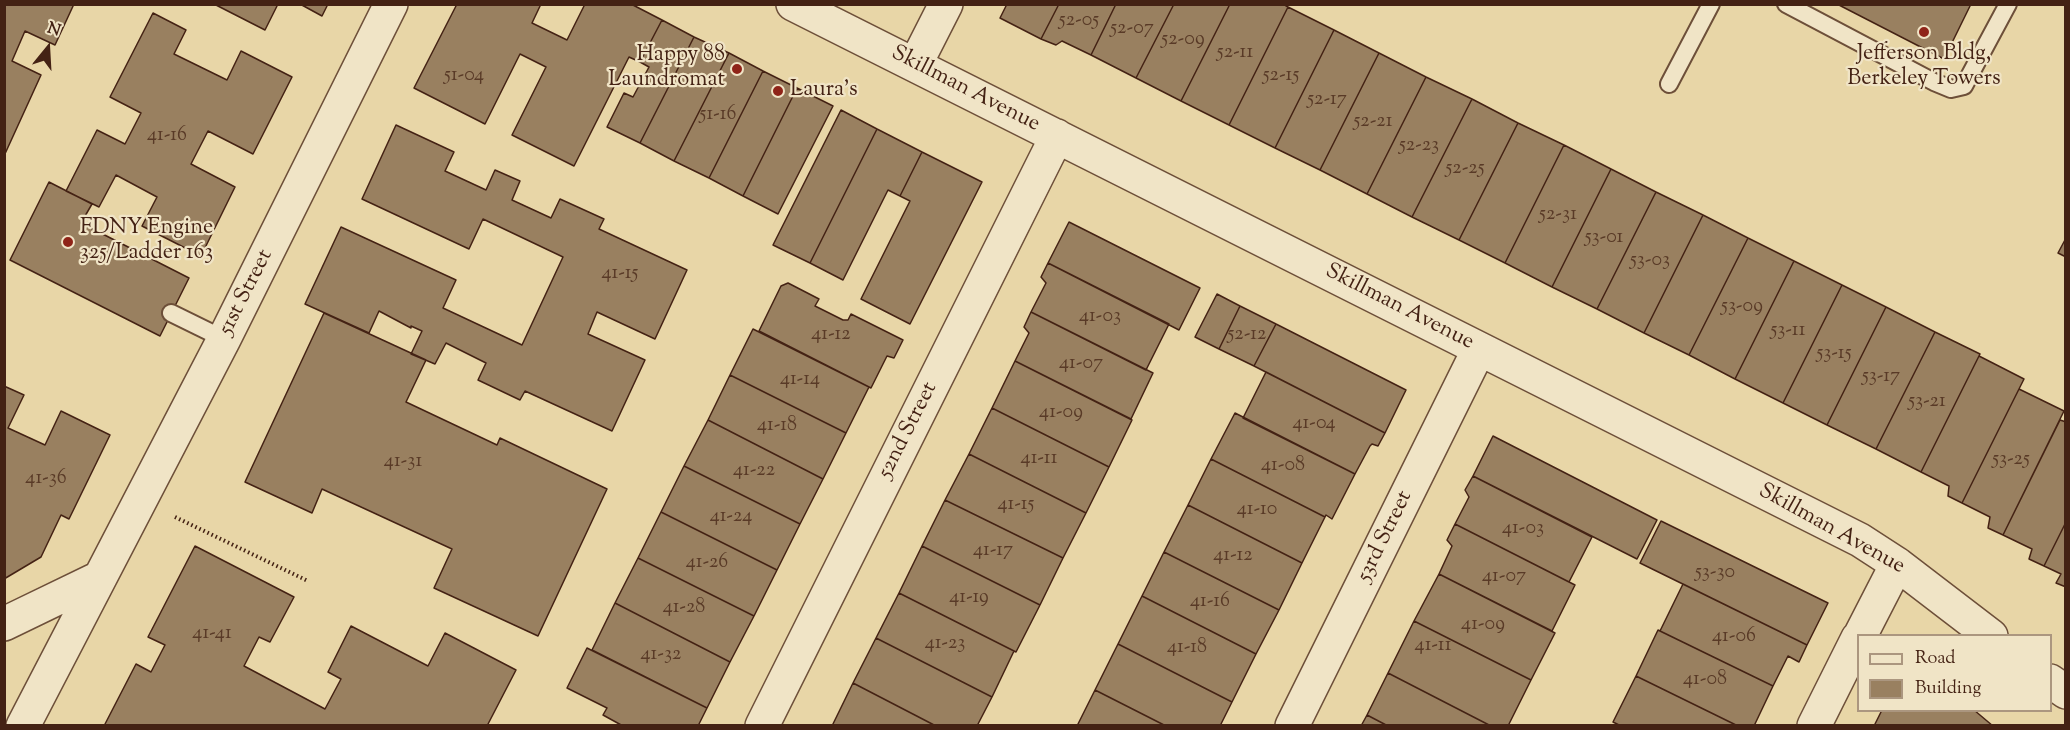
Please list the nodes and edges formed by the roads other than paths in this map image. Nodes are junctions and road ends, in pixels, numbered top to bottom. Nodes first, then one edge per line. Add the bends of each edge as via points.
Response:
1 (391, 4) edge
2 (793, 4) edge
3 (946, 4) edge
4 (1711, 4) edge
5 (1786, 4) edge
6 (2008, 4) edge
7 (915, 65) junction
8 (1669, 84) dead end
9 (1057, 136) junction
10 (171, 313) dead end
11 (224, 339) junction
12 (1479, 349) junction
13 (1897, 564) junction
14 (97, 579) junction
15 (4, 624) edge
16 (1861, 634) edge
17 (1988, 634) edge
18 (1857, 641) edge
19 (2052, 682) edge
20 (2066, 692) edge
21 (23, 726) edge
22 (762, 726) edge
23 (1292, 726) edge
24 (1814, 726) edge

1 - 11 street, 51st Street
2 - 7 street, Skillman Avenue
3 - 7 street
4 - 8 lane
5 - 6 lane via 1952,89 1964,86
7 - 9 street, Skillman Avenue
9 - 12 street, Skillman Avenue
9 - 22 street, 52nd Street
10 - 11 lane
11 - 14 street, 51st Street
12 - 13 street, Skillman Avenue via 1860,540
12 - 23 street, 53rd Street
13 - 16 street
13 - 17 street, Skillman Avenue
14 - 15 street
14 - 21 street, 51st Street
18 - 24 street
19 - 20 street

